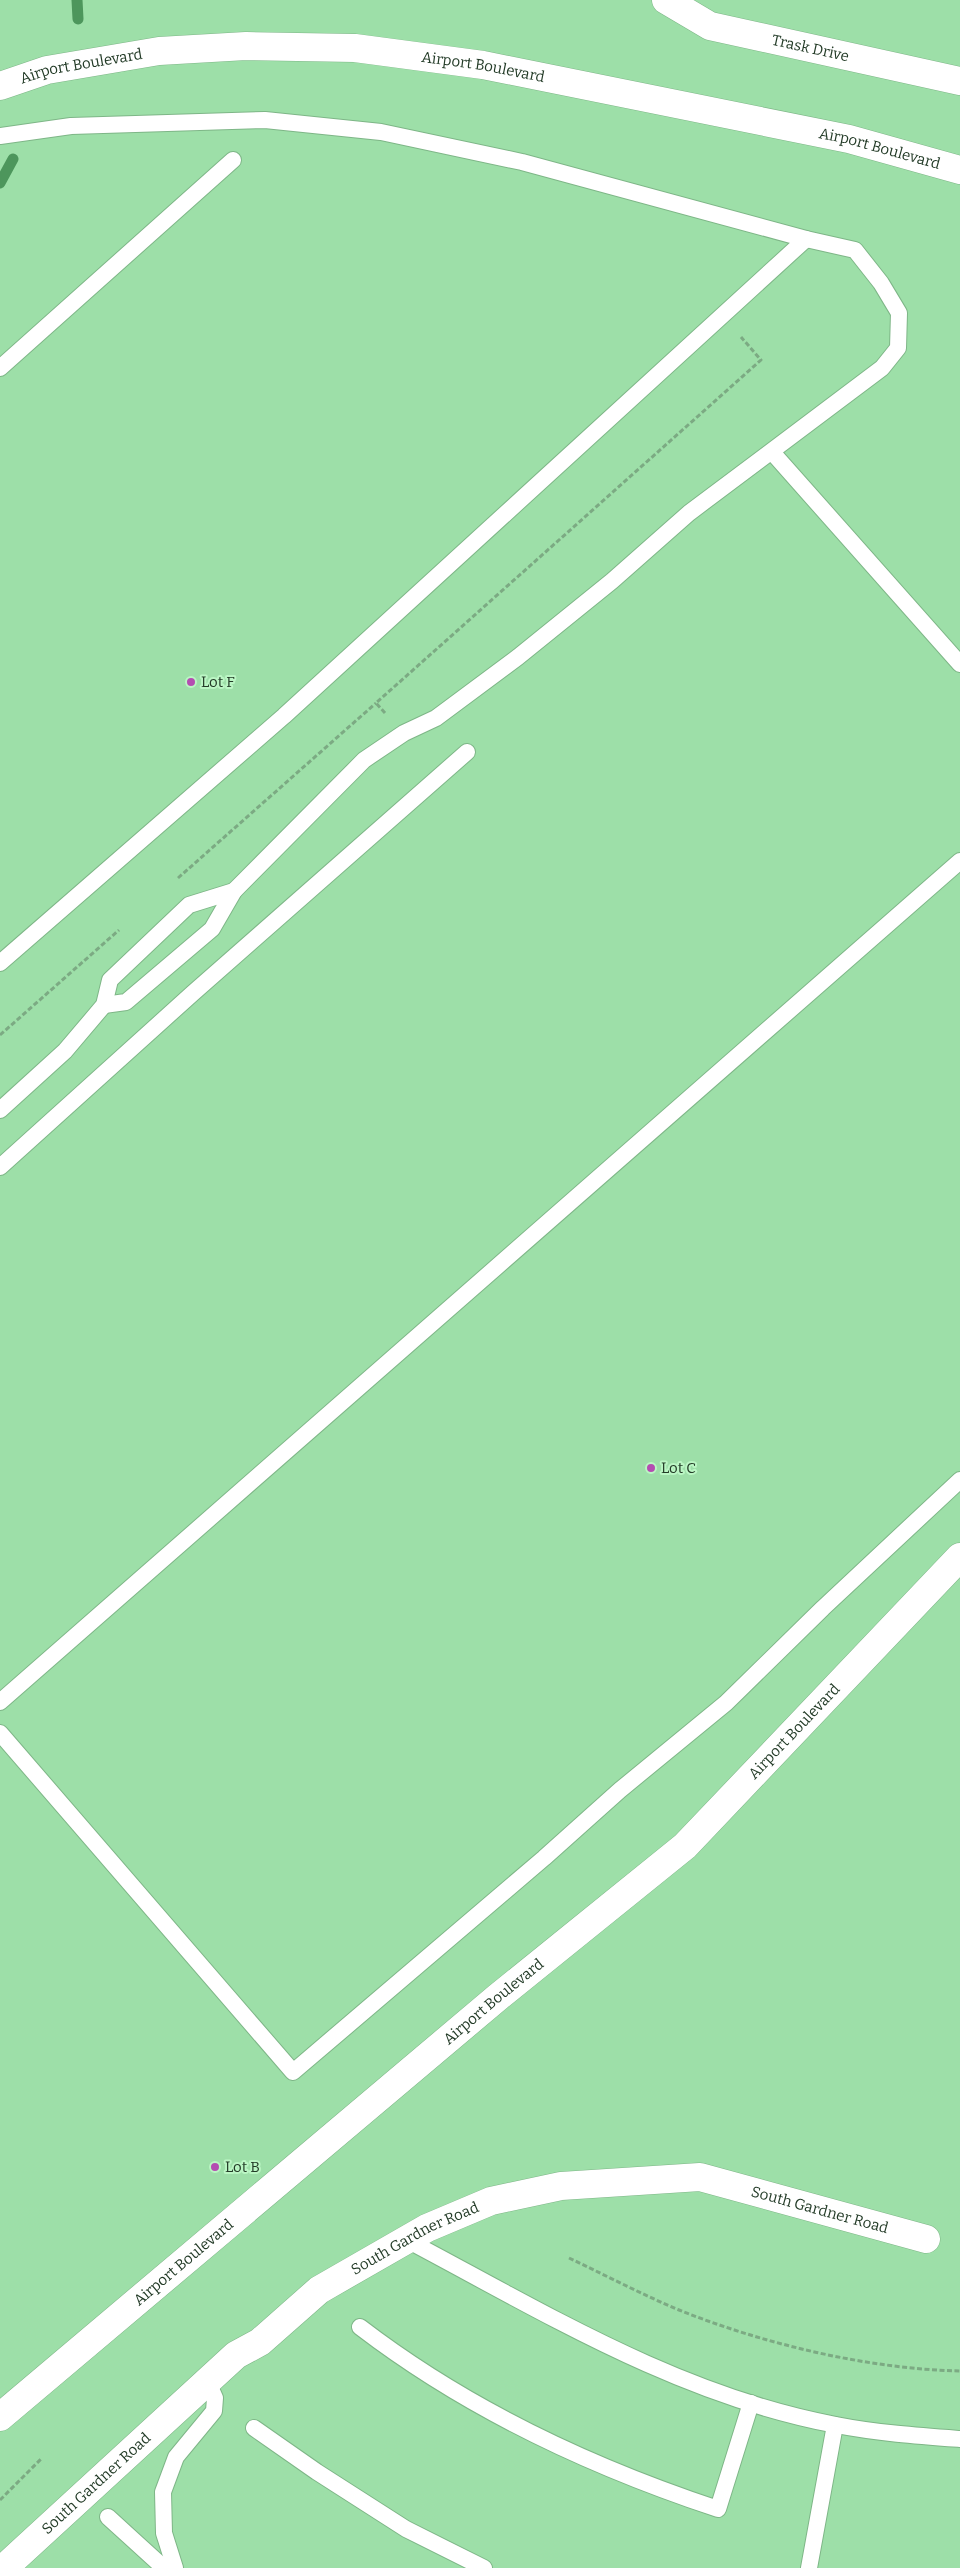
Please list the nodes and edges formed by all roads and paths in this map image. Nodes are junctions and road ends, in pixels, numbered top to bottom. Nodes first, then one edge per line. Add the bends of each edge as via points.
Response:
1 (666, 0) edge
2 (960, 81) edge
3 (0, 86) edge
4 (0, 136) edge
5 (233, 160) dead end
6 (960, 170) edge
7 (806, 239) junction
8 (722, 316) junction
9 (0, 368) edge
10 (772, 452) junction
11 (960, 664) edge
12 (376, 703) junction
13 (404, 733) junction
14 (467, 752) dead end
15 (960, 860) edge
16 (177, 878) dead end
17 (234, 892) junction
18 (125, 924) dead end
19 (0, 963) edge
20 (104, 1005) junction
21 (0, 1035) edge
22 (0, 1110) edge
23 (0, 1167) edge
24 (960, 1480) edge
25 (960, 1557) edge
26 (0, 1702) edge
27 (0, 1733) edge
28 (926, 2239) dead end
29 (407, 2240) junction
30 (569, 2258) dead end
31 (360, 2327) dead end
32 (960, 2370) edge
33 (208, 2380) junction
34 (750, 2403) junction
35 (0, 2417) edge
36 (834, 2425) junction
37 (254, 2428) dead end
38 (960, 2439) edge
39 (42, 2458) dead end
40 (0, 2500) edge
41 (108, 2517) dead end
42 (4, 2568) edge
43 (164, 2568) edge
44 (174, 2568) edge
45 (484, 2568) edge
46 (809, 2568) edge

1 - 2 street, Trask Drive via 710,26
3 - 6 street, Airport Boulevard via 47,70 159,51 246,46 355,48 483,65 849,139
4 - 7 lane via 71,126 265,120 381,132 522,162
5 - 9 lane
7 - 8 lane
7 - 10 lane via 855,250 900,313 898,348 882,368
8 - 12 path via 761,360
8 - 19 lane via 284,716
10 - 11 lane
10 - 13 lane via 689,513 518,657 436,718
12 - 13 path
12 - 16 path
13 - 17 lane via 364,760
14 - 23 lane via 192,993
15 - 26 lane
17 - 20 lane via 212,929 172,965 126,1002
17 - 20 lane via 189,905 110,980
18 - 21 path
20 - 22 lane via 65,1051
24 - 27 lane via 726,1703 620,1790 293,2072
25 - 35 street, Airport Boulevard via 685,1846 490,2004
28 - 29 street, South Gardner Road via 700,2177 562,2186 500,2199 427,2228
29 - 33 street, South Gardner Road via 319,2290 260,2342 236,2355
29 - 34 lane via 620,2353
30 - 32 path via 679,2310 793,2348 925,2370
31 - 34 lane via 434,2378 537,2436 637,2480 718,2509
33 - 42 street, South Gardner Road
33 - 44 lane via 215,2398 214,2411 176,2457 163,2492 164,2533
34 - 36 lane
36 - 38 lane
36 - 46 lane
37 - 45 lane via 406,2529
39 - 40 path
41 - 43 lane

